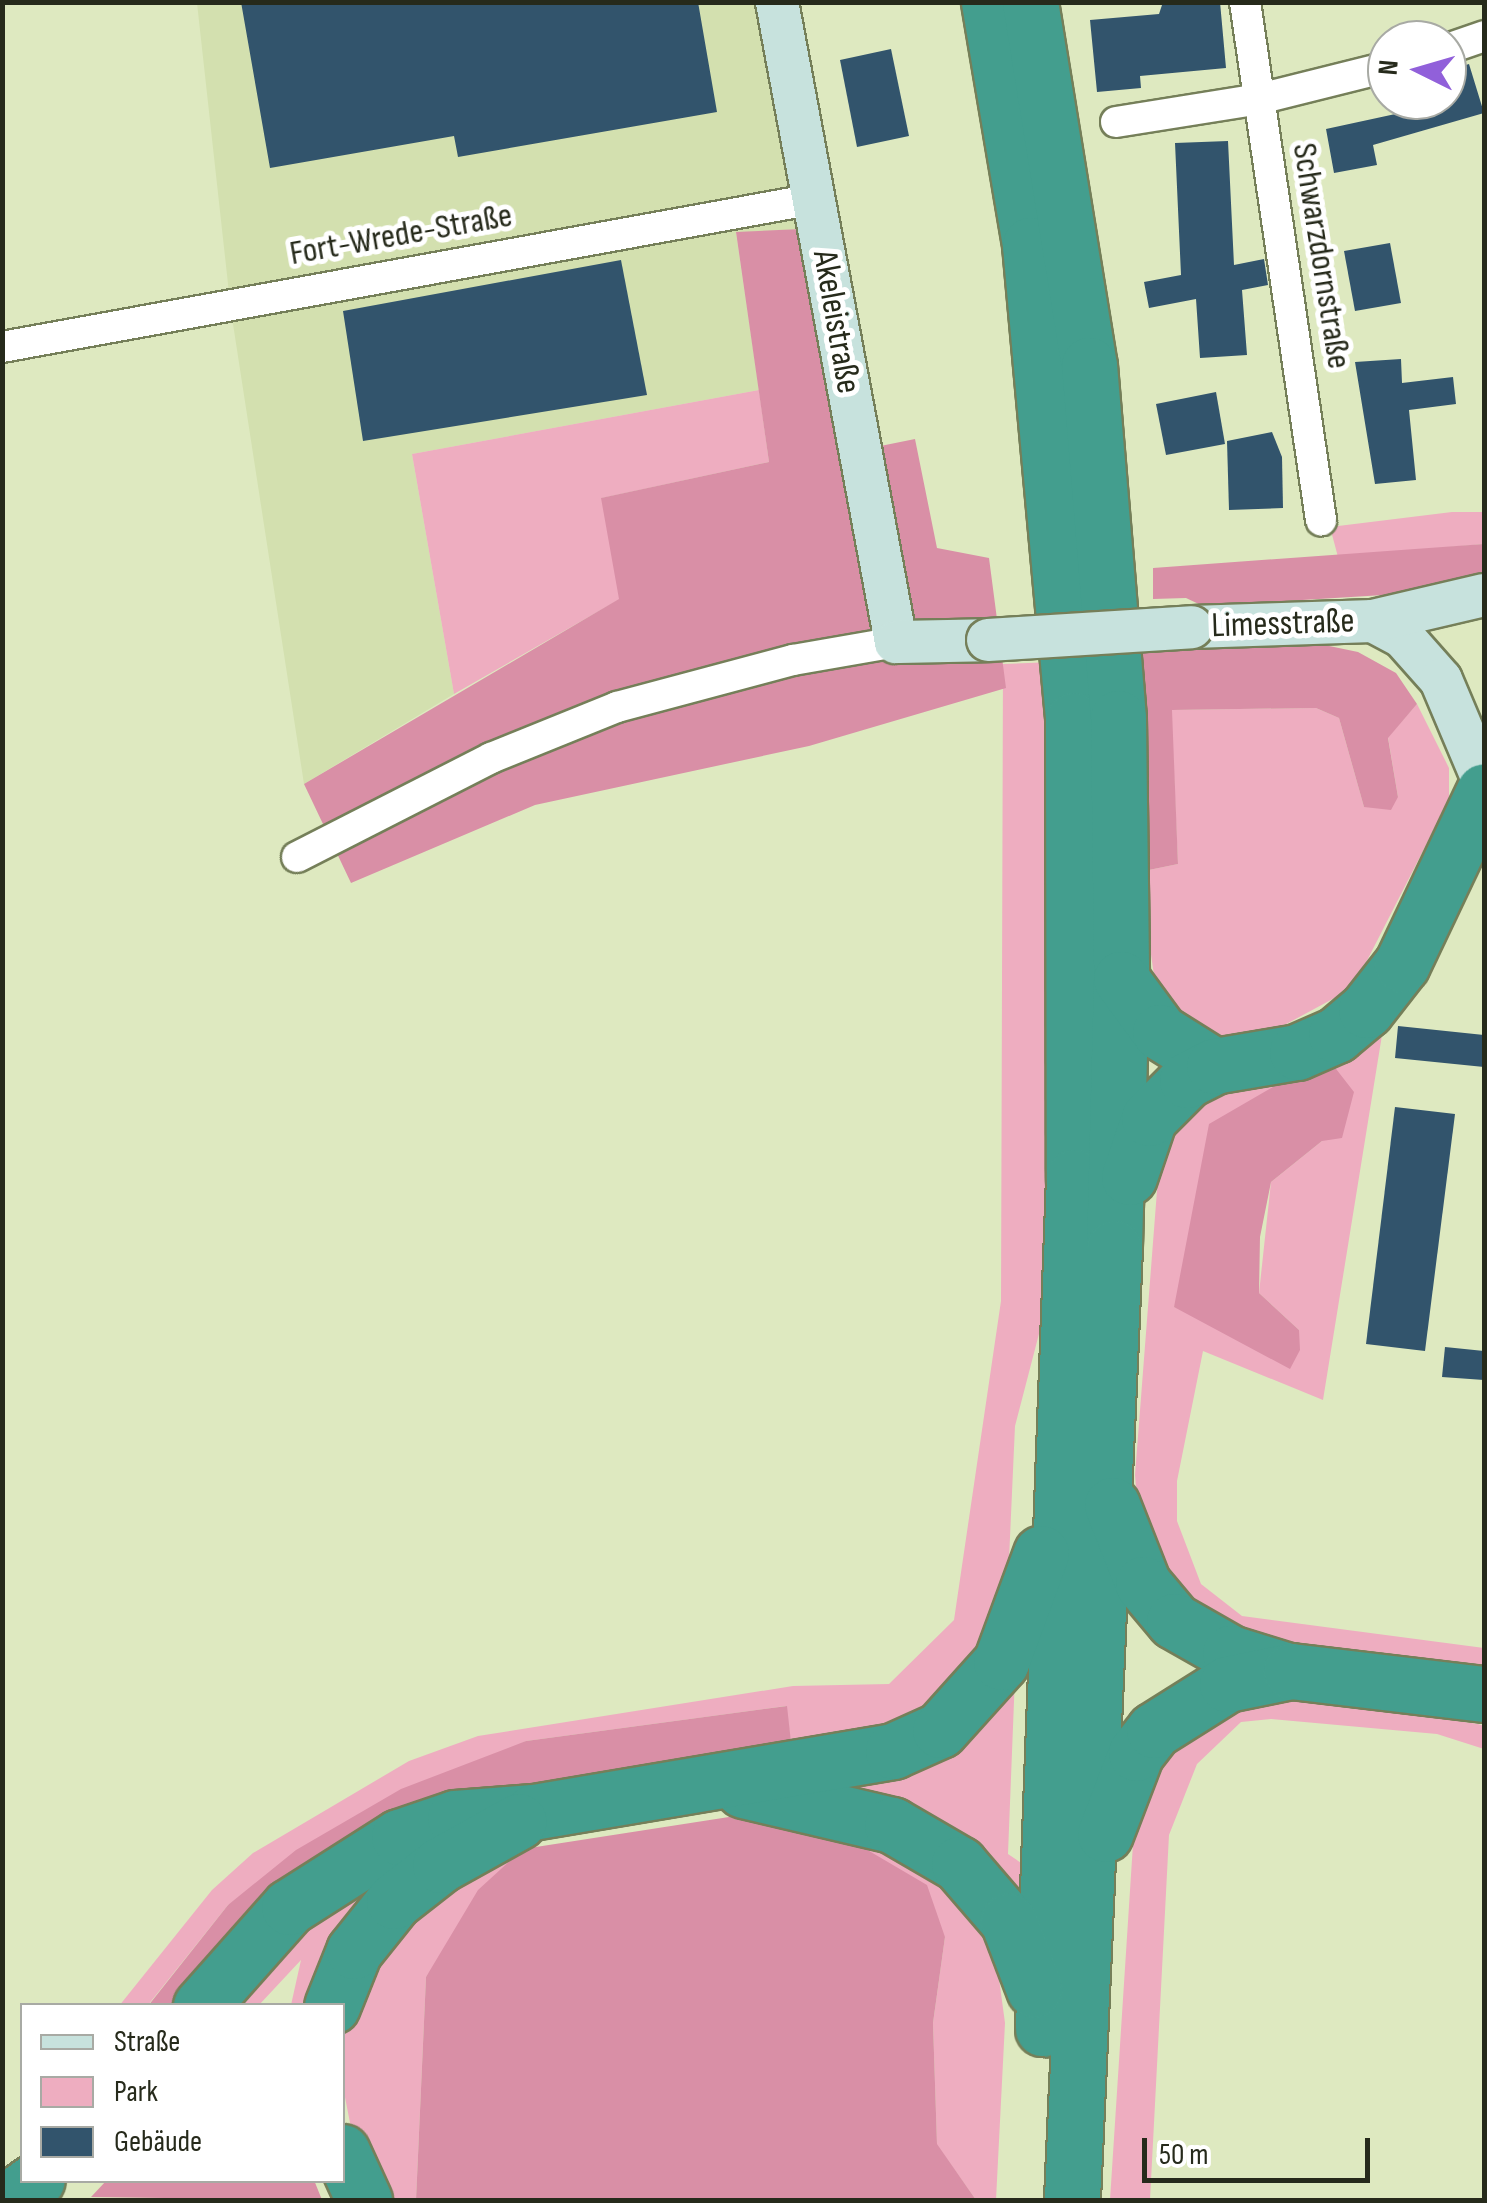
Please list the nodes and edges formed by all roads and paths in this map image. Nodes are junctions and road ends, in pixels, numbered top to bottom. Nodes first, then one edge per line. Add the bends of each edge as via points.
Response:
1 (777, 2) edge
2 (989, 2) edge
3 (1030, 2) edge
4 (1245, 2) edge
5 (1367, 72) edge
6 (1259, 99) junction
7 (1116, 122) dead end
8 (814, 199) junction
9 (2, 348) edge
10 (1321, 520) dead end
11 (1484, 595) edge
12 (1373, 621) junction
13 (896, 642) junction
14 (1484, 782) edge
15 (1484, 790) edge
16 (296, 858) dead end
17 (1121, 979) junction
18 (1214, 1066) junction
19 (1114, 1248) junction
20 (1083, 1483) junction
21 (1290, 1671) junction
22 (1484, 1694) edge
23 (704, 1784) junction
24 (534, 1812) junction
25 (1087, 1889) junction
26 (204, 2003) edge
27 (333, 2003) edge
28 (1043, 2020) junction
29 (345, 2159) edge
30 (33, 2183) edge
31 (8, 2200) edge
32 (364, 2200) edge
33 (1035, 2200) edge
34 (1072, 2200) edge

1 - 8 street, Akeleistraße
2 - 20 highway via 1030,245 1073,720
3 - 17 highway via 1088,365 1110,580
4 - 6 street, Schwarzdornstraße
5 - 6 street
6 - 7 street
6 - 10 street, Schwarzdornstraße
8 - 9 street, Fort-Wrede-Straße
8 - 13 street, Akeleistraße
11 - 12 street, Limesstraße
12 - 13 street, Limesstraße, bridge
12 - 14 street, Limesstraße via 1403,637 1441,680
13 - 16 street via 758,668 617,706 490,758
15 - 18 highway via 1402,964 1366,1010 1336,1035 1296,1052
17 - 18 highway via 1160,1032
17 - 19 highway
18 - 19 highway via 1188,1080 1148,1118
19 - 20 highway
20 - 21 highway via 1143,1584 1174,1621 1230,1653
20 - 23 highway via 1002,1662 940,1730 892,1752
20 - 25 highway
20 - 28 highway
21 - 22 highway
21 - 25 highway via 1228,1684 1154,1730 1119,1792
23 - 24 highway
23 - 28 highway via 892,1824 960,1864 1008,1921
24 - 26 highway via 455,1818 384,1846 288,1907
24 - 27 highway via 440,1865 394,1902 354,1951
25 - 34 highway
28 - 33 highway
29 - 32 highway
30 - 31 highway

